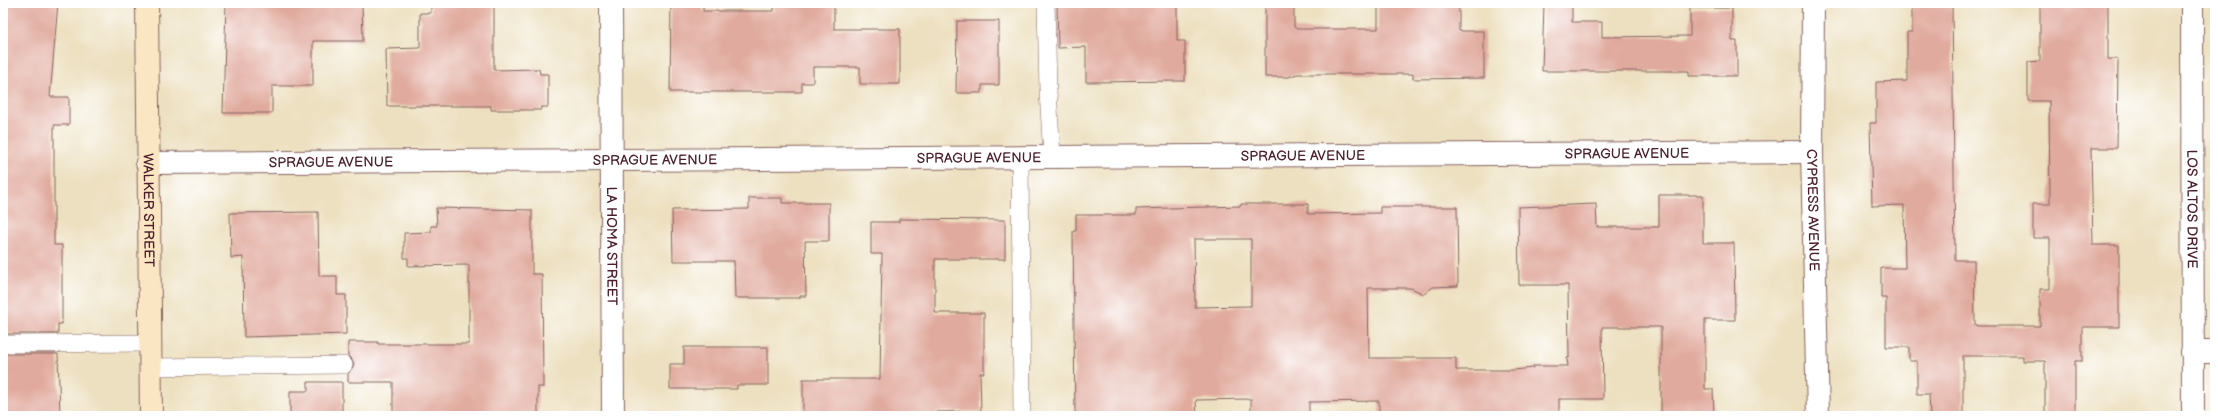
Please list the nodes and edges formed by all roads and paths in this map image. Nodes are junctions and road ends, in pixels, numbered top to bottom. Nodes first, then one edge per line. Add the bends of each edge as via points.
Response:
1 (147, 3) edge
2 (611, 3) edge
3 (1046, 3) edge
4 (1813, 3) edge
5 (2192, 3) edge
6 (1812, 152) junction
7 (1020, 158) junction
8 (1052, 158) junction
9 (613, 160) junction
10 (147, 163) junction
11 (3, 344) edge
12 (150, 344) junction
13 (2192, 352) junction
14 (2215, 352) edge
15 (344, 365) dead end
16 (150, 367) junction
17 (151, 416) edge
18 (613, 416) edge
19 (1022, 416) edge
20 (1818, 416) edge
21 (2192, 416) edge

1 - 10 main road, WALKER STREET
2 - 9 street, LA HOMA STREET
3 - 8 lane
4 - 6 street, CYPRESS AVENUE
5 - 13 street, LOS ALTOS DRIVE
6 - 8 street, SPRAGUE AVENUE
6 - 20 street, CYPRESS AVENUE
7 - 8 street, SPRAGUE AVENUE
7 - 9 street, SPRAGUE AVENUE
7 - 19 lane
9 - 10 street, SPRAGUE AVENUE
9 - 18 street, LA HOMA STREET
10 - 12 main road, WALKER STREET
11 - 12 lane
12 - 16 main road, WALKER STREET
13 - 14 street
13 - 21 street, LOS ALTOS DRIVE
15 - 16 lane
16 - 17 main road, WALKER STREET

